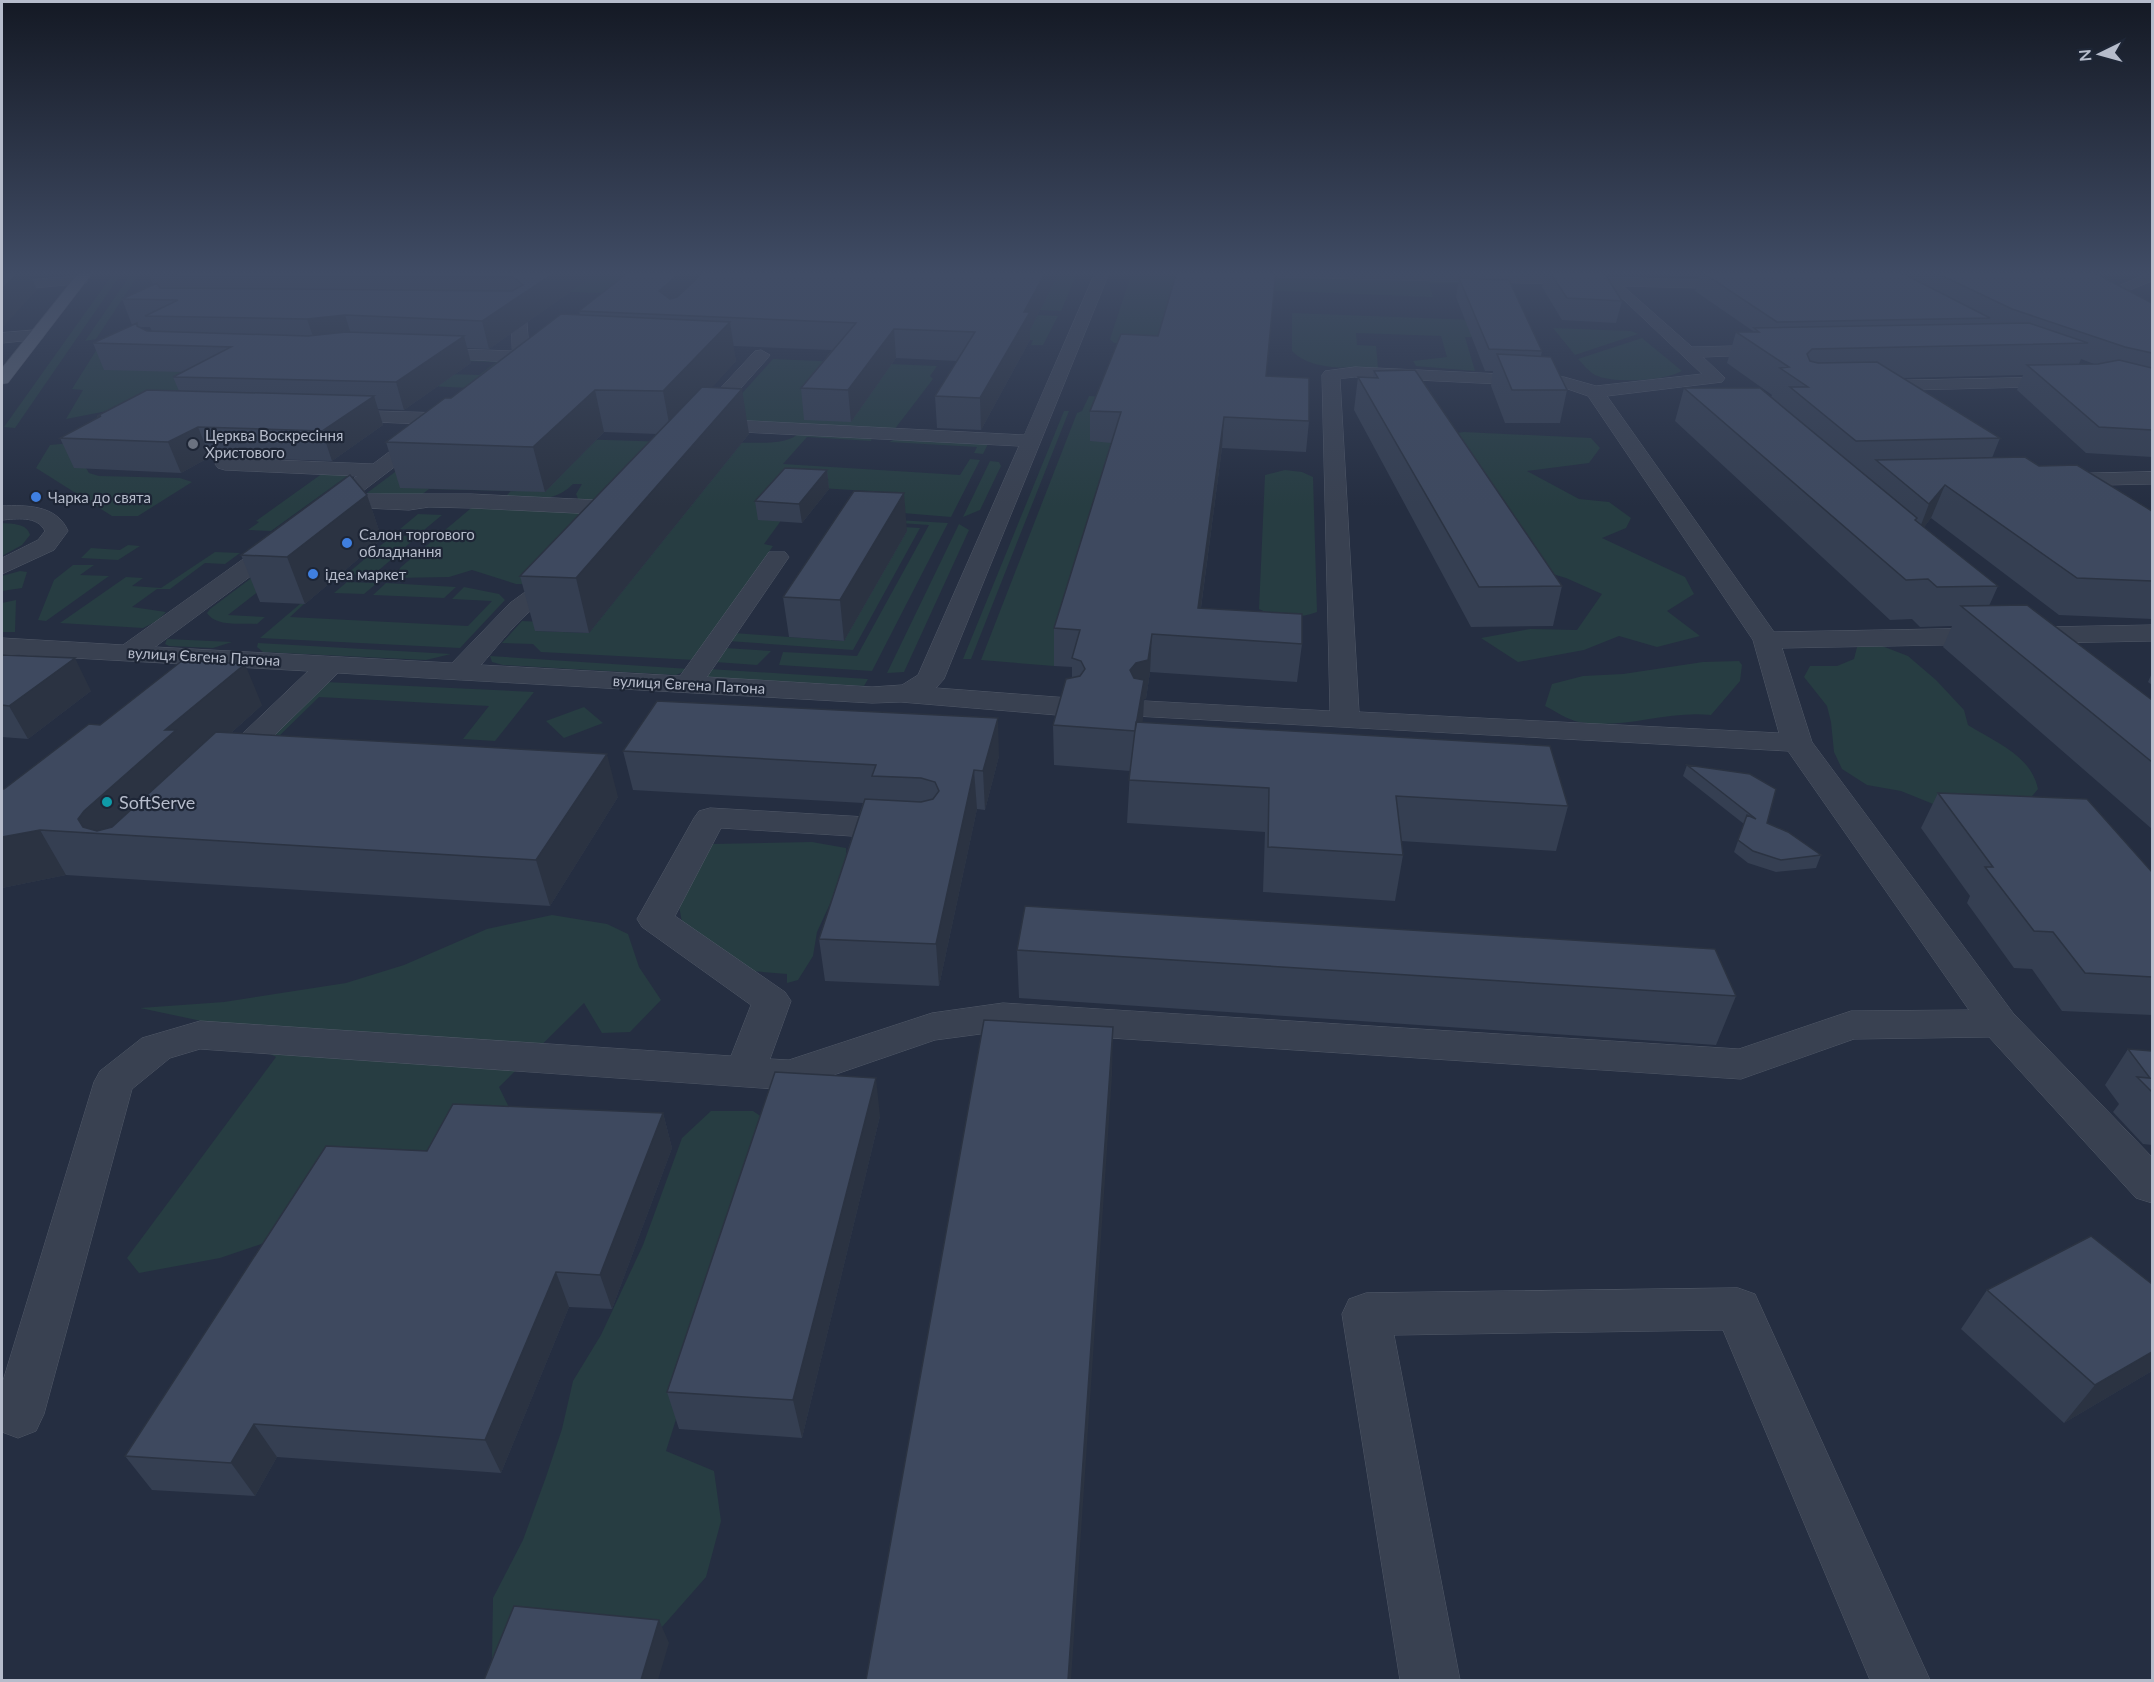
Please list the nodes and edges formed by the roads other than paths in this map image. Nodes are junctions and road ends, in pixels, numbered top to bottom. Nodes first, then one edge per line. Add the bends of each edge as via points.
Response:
1 (25, 349) edge
2 (521, 349) edge
3 (1070, 349) edge
4 (1685, 349) edge
5 (1794, 350) edge
6 (1688, 352) junction
7 (405, 353) edge
8 (751, 355) dead end
9 (2, 379) edge
10 (2087, 381) edge
11 (1854, 386) edge
12 (1595, 392) junction
13 (462, 406) edge
14 (316, 415) edge
15 (445, 419) junction
16 (1032, 441) junction
17 (225, 464) dead end
18 (376, 470) junction
19 (2152, 478) edge
20 (2036, 481) edge
21 (632, 490) edge
22 (336, 500) junction
23 (616, 508) junction
24 (2, 513) edge
25 (601, 525) edge
26 (777, 557) dead end
27 (571, 558) edge
28 (2, 567) edge
29 (1983, 613) edge
30 (2152, 633) edge
31 (2022, 635) junction
32 (1766, 640) junction
33 (2, 646) edge
34 (130, 652) junction
35 (222, 657) junction
36 (332, 664) junction
37 (2071, 664) edge
38 (460, 671) junction
39 (688, 684) junction
40 (186, 686) edge
41 (904, 694) junction
42 (1069, 707) edge
43 (1144, 710) edge
44 (1345, 720) junction
45 (1797, 743) junction
46 (209, 782) edge
47 (924, 830) edge
48 (1999, 1023) junction
49 (745, 1073) junction
50 (2152, 1185) edge
51 (18, 1414) dead end
52 (1430, 1680) edge
53 (1900, 1680) edge

1 - 9 main road
2 - 7 street via 521,361
3 - 16 street, вулиця Євгена Патона
4 - 6 street
5 - 6 street
6 - 12 street via 1724,386
8 - 16 street via 692,429
10 - 11 street
12 - 32 street
12 - 44 street via 1564,382 1355,372 1331,375
13 - 15 street
14 - 15 street
15 - 18 street
16 - 41 street, вулиця Євгена Патона via 930,679
17 - 18 street
18 - 22 street
19 - 20 street
21 - 23 street
22 - 23 street via 409,503 568,495
22 - 34 street
23 - 25 street
24 - 28 street via 42,516 51,520 57,531 40,549
26 - 39 street
27 - 38 street
29 - 31 street
30 - 31 street
31 - 32 street
31 - 37 street
32 - 45 street
33 - 34 street, вулиця Євгена Патона
34 - 35 street, вулиця Євгена Патона
35 - 36 street, вулиця Євгена Патона
35 - 40 street
36 - 38 street, вулиця Євгена Патона
36 - 46 street
38 - 39 street, вулиця Євгена Патона
39 - 41 street, вулиця Євгена Патона
41 - 42 street
43 - 44 street
44 - 45 street
45 - 48 street
47 - 49 street via 710,818 655,919 772,1001
48 - 49 street via 1851,1025 1740,1064 1003,1017 932,1027 790,1075
48 - 50 street
49 - 51 street via 200,1035 156,1047 114,1082
52 - 53 street via 1366,1314 1738,1309

